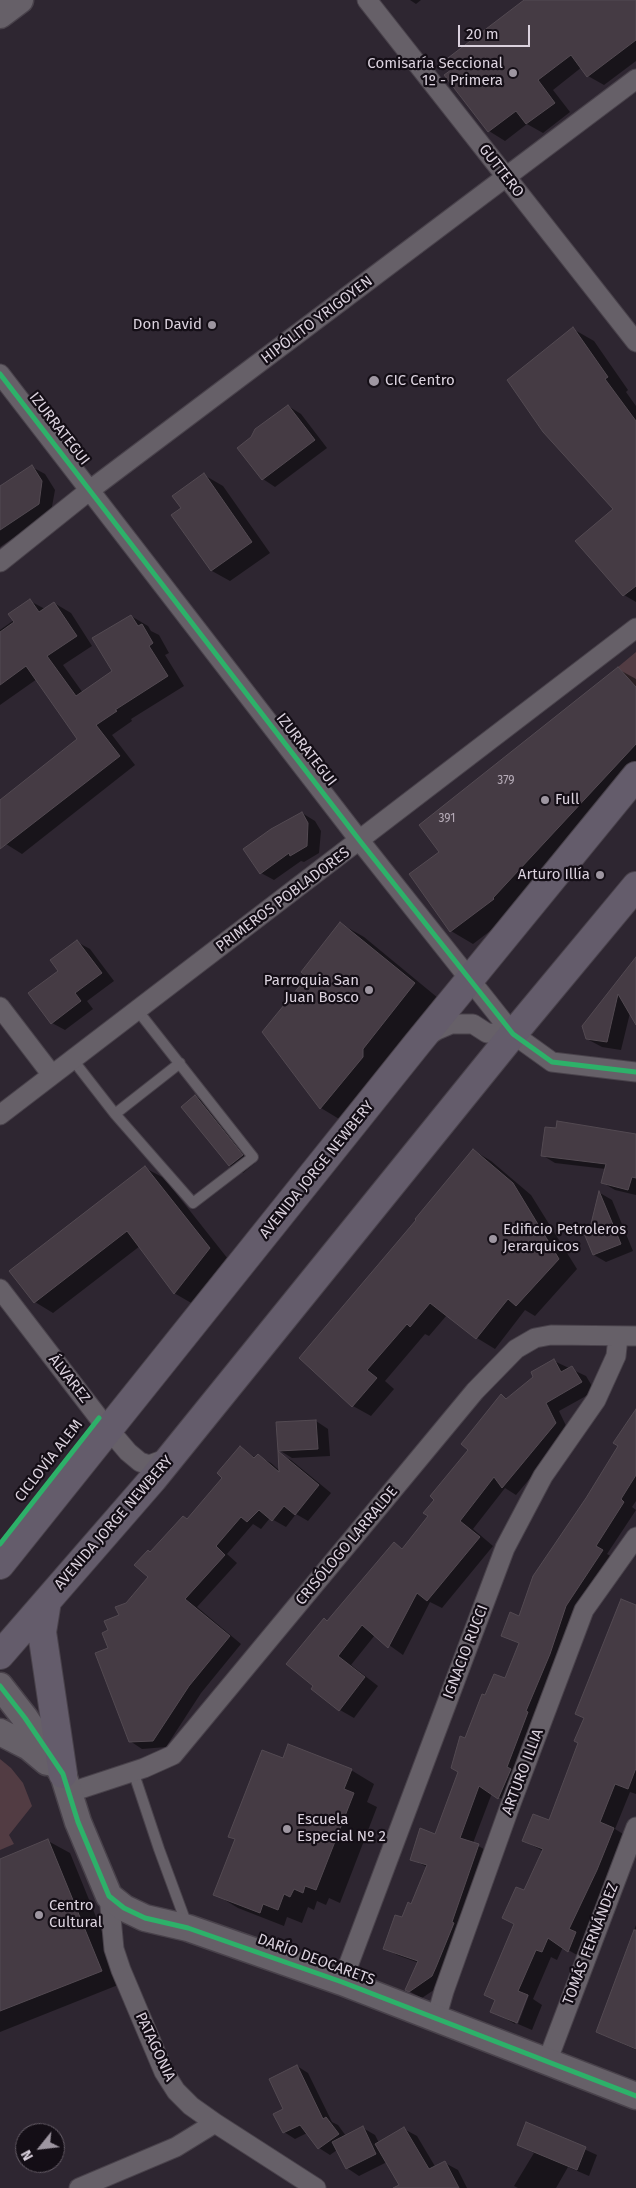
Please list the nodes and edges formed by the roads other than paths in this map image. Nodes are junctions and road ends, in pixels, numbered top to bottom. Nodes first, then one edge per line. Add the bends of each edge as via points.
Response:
1 (20, 0) edge
2 (367, 0) edge
3 (0, 15) edge
4 (636, 80) edge
5 (507, 178) junction
6 (636, 342) edge
7 (0, 374) edge
8 (90, 490) junction
9 (0, 562) edge
10 (636, 628) edge
11 (636, 776) edge
12 (360, 841) junction
13 (636, 886) edge
14 (470, 981) junction
15 (0, 1007) edge
16 (138, 1011) junction
17 (512, 1034) junction
18 (417, 1044) junction
19 (73, 1060) junction
20 (180, 1063) junction
21 (636, 1072) edge
22 (52, 1075) junction
23 (115, 1114) junction
24 (0, 1115) edge
25 (0, 1289) edge
26 (627, 1336) edge
27 (108, 1430) junction
28 (171, 1457) junction
29 (636, 1537) edge
30 (0, 1566) edge
31 (47, 1601) junction
32 (0, 1656) edge
33 (0, 1686) edge
34 (0, 1732) edge
35 (133, 1771) junction
36 (66, 1784) junction
37 (636, 1827) edge
38 (631, 1852) edge
39 (109, 1896) junction
40 (188, 1928) junction
41 (342, 1982) junction
42 (436, 2020) junction
43 (547, 2062) junction
44 (636, 2096) edge
45 (215, 2124) junction
46 (79, 2188) edge
47 (316, 2188) edge

1 - 3 street
2 - 5 street, GUTTERO
4 - 5 street, HIPÓLITO YRIGOYEN
5 - 6 street, GUTTERO
5 - 8 street, HIPÓLITO YRIGOYEN
7 - 8 street, IZURRATEGUI
8 - 9 street, HIPÓLITO YRIGOYEN
8 - 12 street, IZURRATEGUI
10 - 12 street, PRIMEROS POBLADORES
11 - 14 highway, AVENIDA JORGE NEWBERY
12 - 14 street, IZURRATEGUI
12 - 16 street, PRIMEROS POBLADORES
13 - 17 highway, AVENIDA JORGE NEWBERY
14 - 17 street, IZURRATEGUI
14 - 18 highway, AVENIDA JORGE NEWBERY
15 - 22 street
16 - 19 street, PRIMEROS POBLADORES
16 - 20 lane
17 - 18 street via 487,1033 473,1024 452,1024
17 - 21 street, IZURRATEGUI via 552,1062
17 - 28 highway, AVENIDA JORGE NEWBERY
18 - 27 highway, AVENIDA JORGE NEWBERY
19 - 22 street, PRIMEROS POBLADORES
19 - 23 lane
20 - 23 lane
20 - 23 lane via 253,1157 193,1203
22 - 24 street, PRIMEROS POBLADORES
25 - 27 street, ÁLVAREZ
26 - 35 street, CRISÓLOGO LARRALDE via 551,1335 535,1338 516,1349 475,1391 173,1755
26 - 41 street, IGNACIO RUCCI via 596,1400 543,1476 505,1548
27 - 28 street, ÁLVAREZ via 140,1462 149,1465
27 - 30 highway, AVENIDA JORGE NEWBERY
28 - 31 highway, AVENIDA JORGE NEWBERY
29 - 42 street, ARTURO ILLIA via 584,1610 506,1815
31 - 32 highway, AVENIDA JORGE NEWBERY
31 - 36 highway via 42,1632
33 - 36 street via 25,1718
34 - 36 street via 29,1748
35 - 36 street, CRISÓLOGO LARRALDE
35 - 40 lane
36 - 39 street
37 - 38 street, TOMÁS FERNÁNDEZ
38 - 43 street, TOMÁS FERNÁNDEZ
39 - 40 street, DARÍO DEOCARETS via 145,1918
39 - 45 street, PATAGONIA via 114,1949 120,1970 164,2072 176,2091
40 - 41 street, DARÍO DEOCARETS
41 - 42 street, DARÍO DEOCARETS
42 - 43 street, DARÍO DEOCARETS
43 - 44 street, DARÍO DEOCARETS
45 - 46 street via 176,2147
45 - 47 street, PATAGONIA

